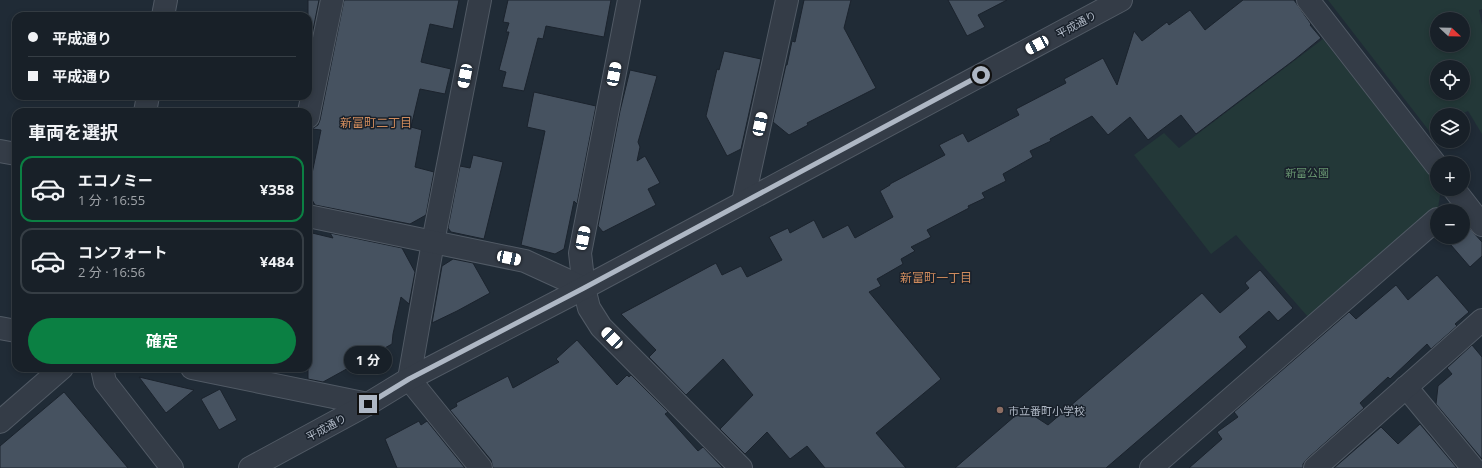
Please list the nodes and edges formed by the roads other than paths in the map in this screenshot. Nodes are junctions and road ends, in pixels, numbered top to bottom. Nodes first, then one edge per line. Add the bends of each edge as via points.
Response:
1 (166, 0) edge
2 (332, 0) edge
3 (480, 0) edge
4 (629, 0) edge
5 (787, 0) edge
6 (1121, 0) edge
7 (1308, 0) edge
8 (164, 12) edge
9 (312, 98) edge
10 (0, 151) edge
11 (12, 153) edge
12 (1430, 157) edge
13 (1454, 199) edge
14 (743, 202) junction
15 (312, 217) edge
16 (1430, 225) edge
17 (1482, 225) edge
18 (433, 242) junction
19 (584, 288) junction
20 (1482, 320) edge
21 (0, 328) edge
22 (12, 331) edge
23 (57, 372) edge
24 (103, 372) edge
25 (212, 372) edge
26 (409, 379) junction
27 (1406, 387) junction
28 (368, 404) junction
29 (0, 422) edge
30 (172, 468) edge
31 (250, 468) edge
32 (481, 468) edge
33 (741, 468) edge
34 (1151, 468) edge
35 (1315, 468) edge
36 (1473, 468) edge

1 - 8 street
2 - 9 street
3 - 18 street
4 - 19 street via 580,253
5 - 14 street
6 - 14 street, 平成通り
7 - 12 street
10 - 11 street
13 - 17 street
14 - 19 street, 平成通り
15 - 18 street
16 - 34 street
18 - 19 street via 525,261
18 - 26 street
19 - 26 street, 平成通り
19 - 33 street via 589,308 601,327
20 - 27 street
21 - 22 street
23 - 29 street
24 - 30 street via 105,382
25 - 28 street
26 - 28 street, 平成通り
26 - 32 street
27 - 35 street
27 - 36 street
28 - 31 street, 平成通り

